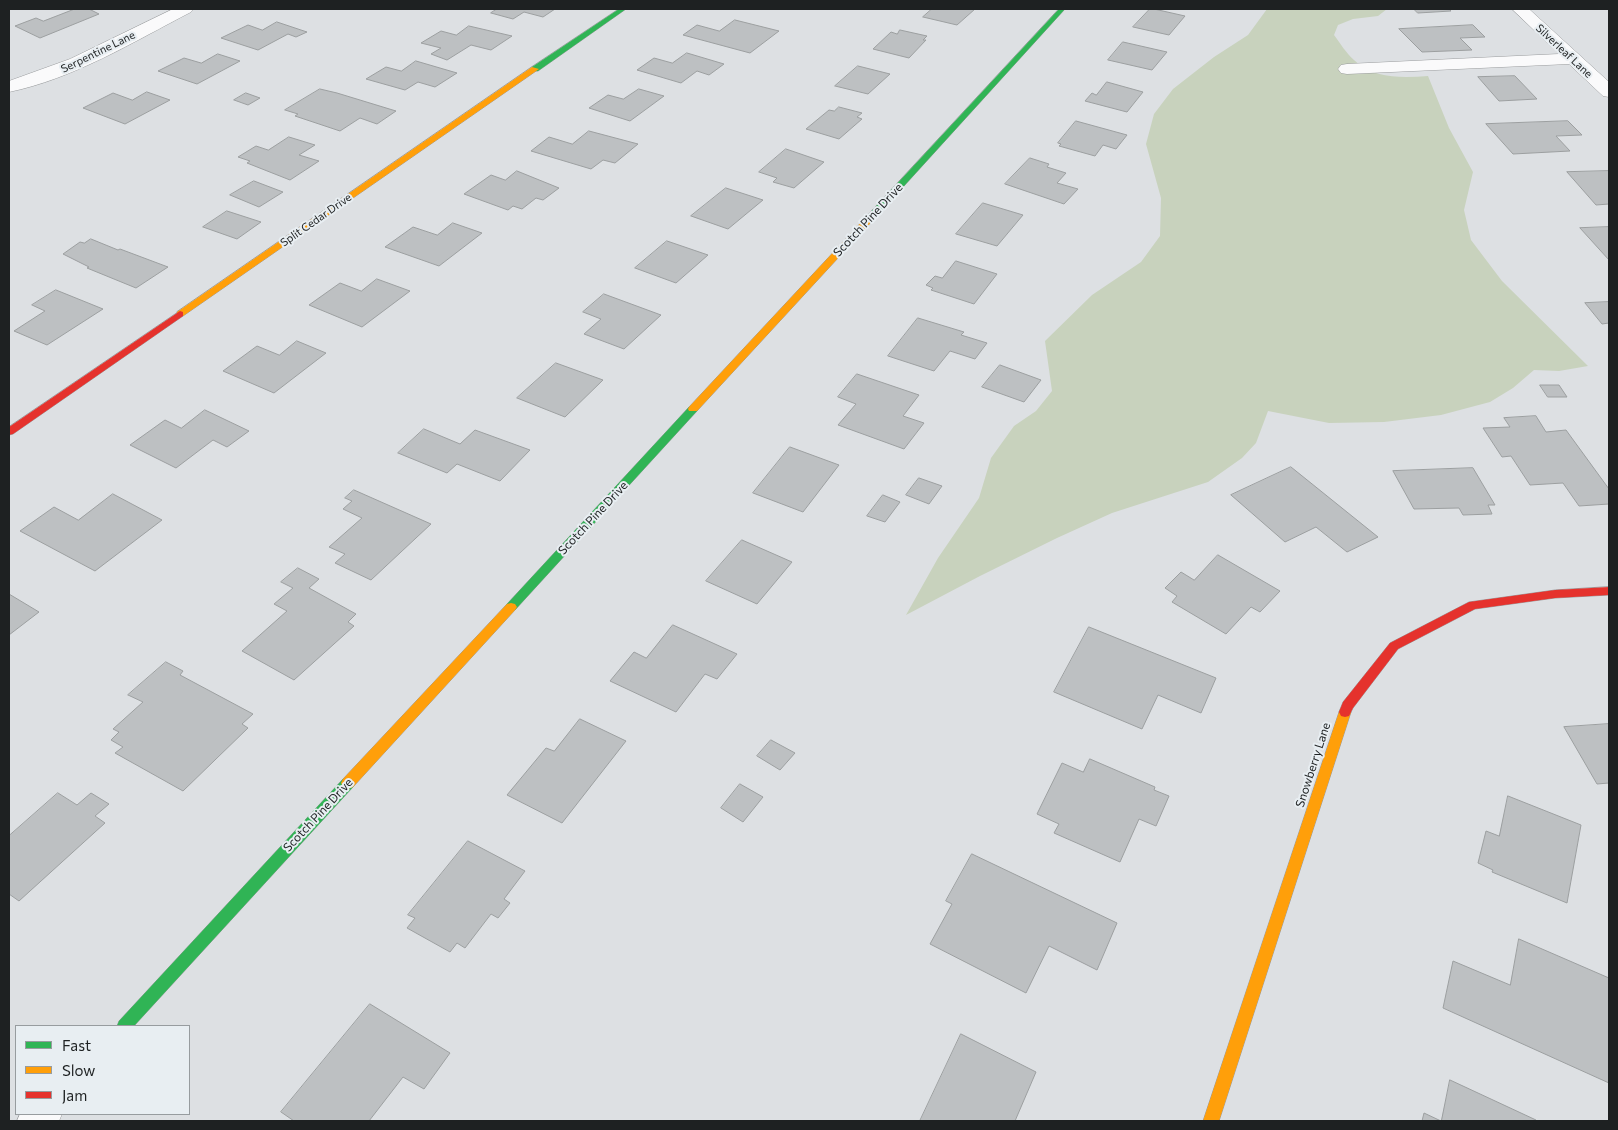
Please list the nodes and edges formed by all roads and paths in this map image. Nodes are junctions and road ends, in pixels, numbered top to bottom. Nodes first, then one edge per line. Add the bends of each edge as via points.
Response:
1 (185, 9) edge
2 (624, 9) edge
3 (1062, 9) edge
4 (1520, 9) edge
5 (1573, 59) junction
6 (1347, 69) dead end
7 (9, 88) edge
8 (1609, 92) edge
9 (9, 432) edge
10 (1609, 591) edge
11 (125, 1025) edge
12 (1211, 1121) edge

1 - 7 street, Serpentine Lane via 79,63
2 - 9 street, Split Cedar Drive
3 - 11 street, Scotch Pine Drive
4 - 5 street, Silverleaf Lane
5 - 6 street
5 - 8 street, Silverleaf Lane
10 - 12 street, Snowberry Lane via 1555,594 1472,605 1394,646 1347,706

